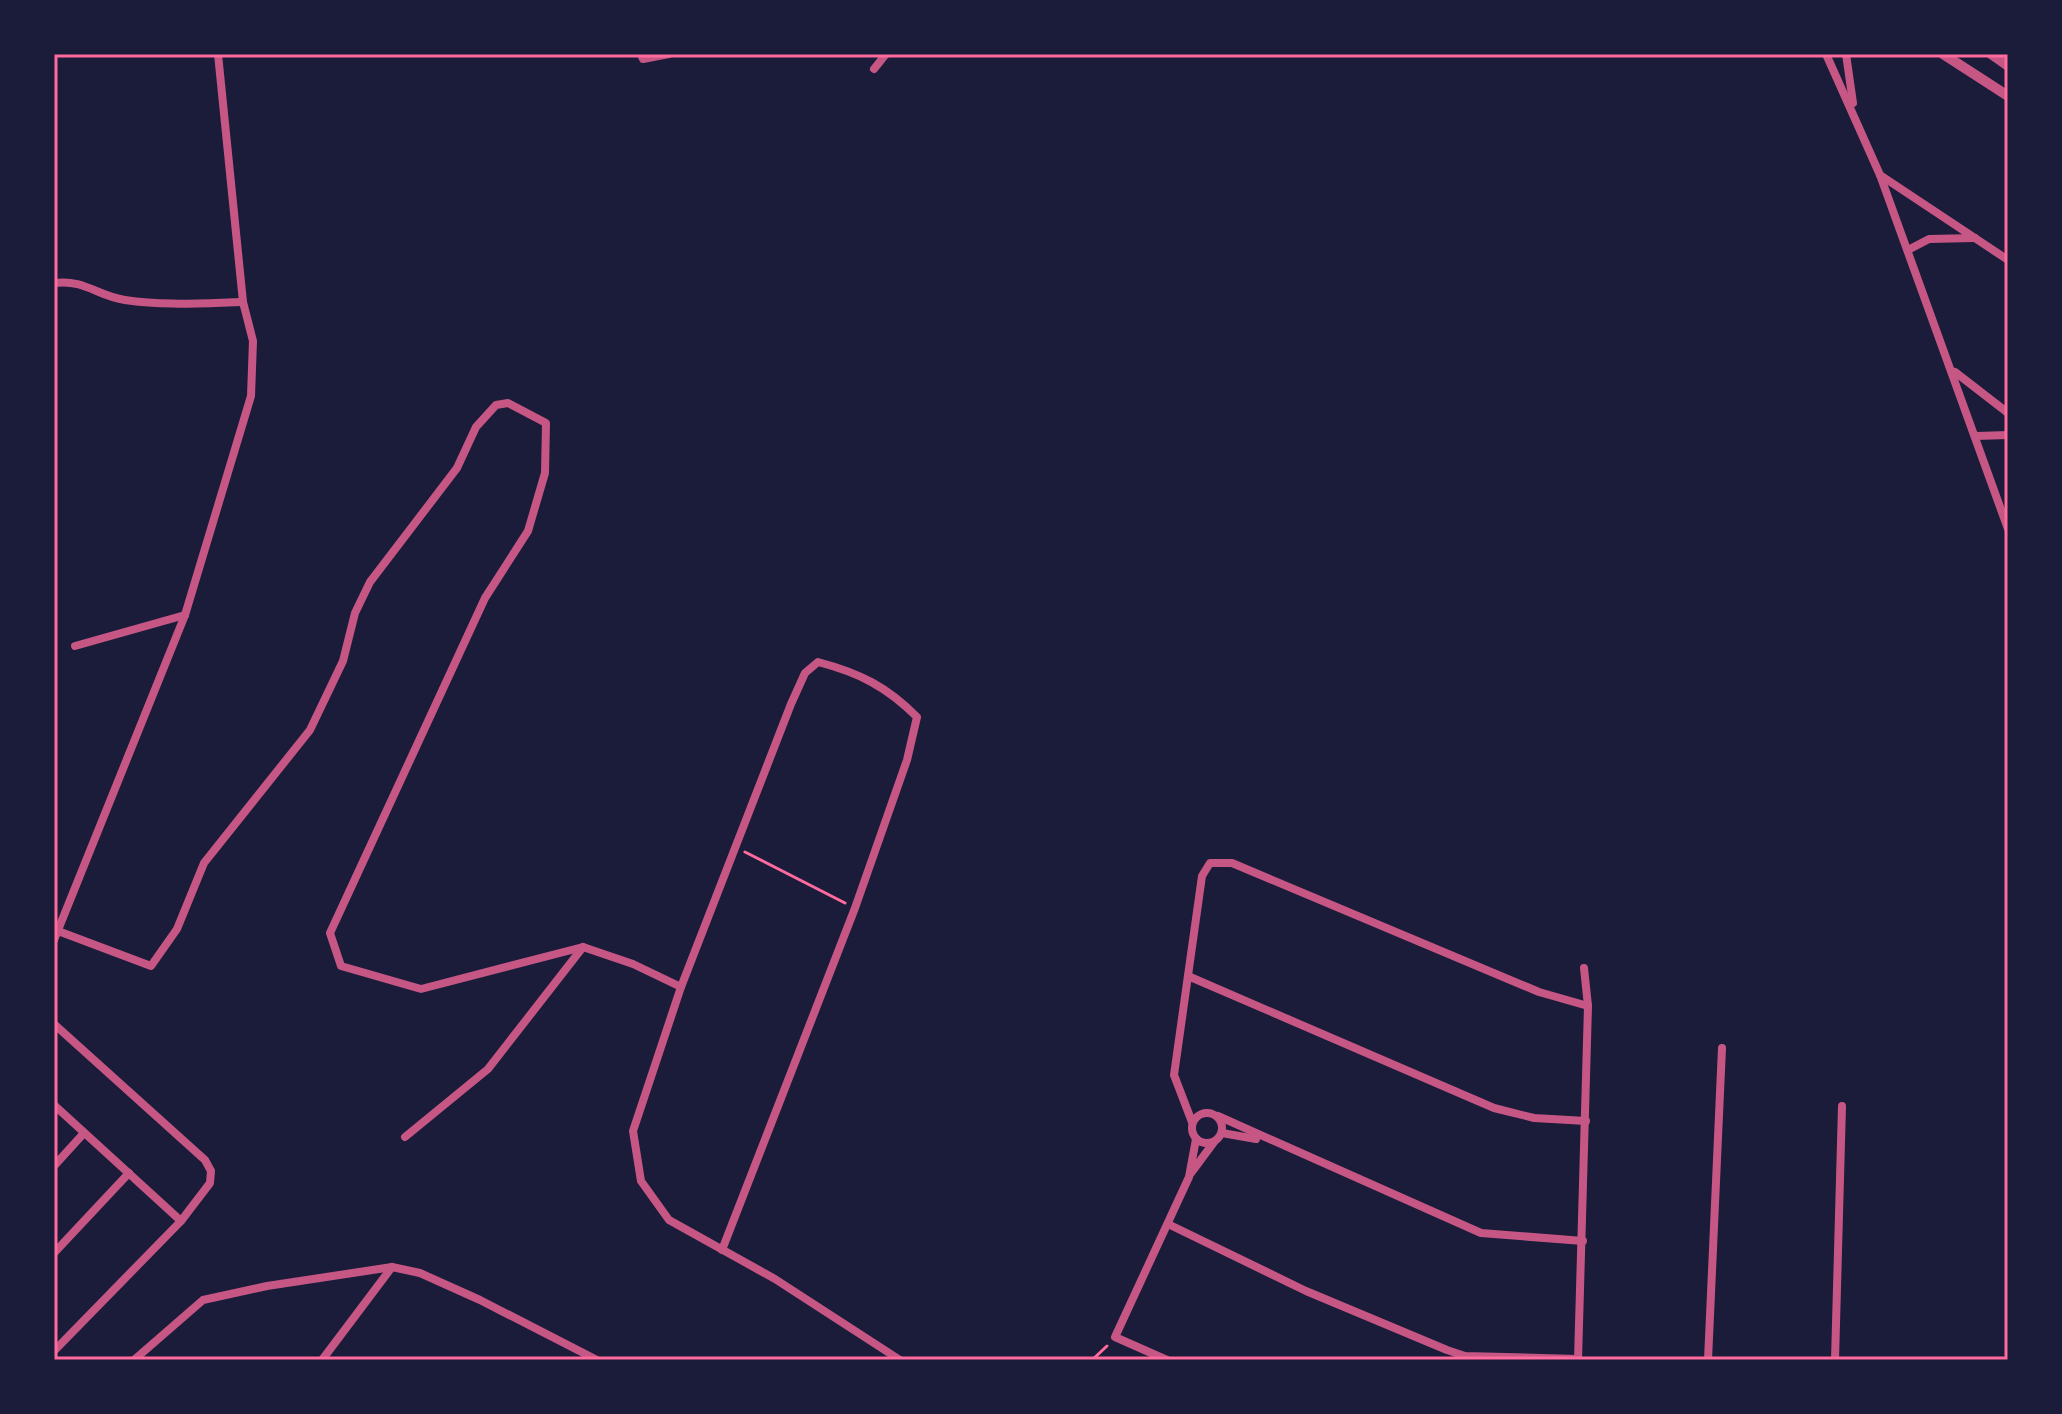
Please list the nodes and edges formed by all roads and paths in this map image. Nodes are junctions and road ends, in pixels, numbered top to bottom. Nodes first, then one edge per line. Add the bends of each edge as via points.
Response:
1 (218, 54) edge
2 (641, 54) edge
3 (669, 54) edge
4 (886, 54) edge
5 (1826, 54) edge
6 (1846, 54) edge
7 (1943, 54) edge
8 (1991, 54) edge
9 (2008, 66) edge
10 (874, 69) dead end
11 (2008, 96) edge
12 (1857, 119) junction
13 (1880, 175) junction
14 (1976, 238) junction
15 (1908, 250) junction
16 (2008, 260) edge
17 (54, 283) edge
18 (243, 302) junction
19 (1953, 371) junction
20 (2008, 413) edge
21 (2008, 435) edge
22 (1976, 436) junction
23 (2008, 529) edge
24 (185, 615) junction
25 (75, 646) dead end
26 (738, 848) junction
27 (855, 908) junction
28 (58, 931) junction
29 (54, 940) edge
30 (583, 947) junction
31 (1584, 968) dead end
32 (1188, 976) junction
33 (681, 987) junction
34 (1588, 1006) junction
35 (54, 1024) edge
36 (1722, 1048) dead end
37 (1181, 1097) junction
38 (54, 1105) edge
39 (1842, 1106) dead end
40 (1200, 1114) junction
41 (1218, 1116) junction
42 (1586, 1121) junction
43 (1192, 1122) junction
44 (84, 1133) junction
45 (1222, 1133) junction
46 (405, 1137) dead end
47 (1196, 1139) junction
48 (1265, 1140) junction
49 (1214, 1142) junction
50 (54, 1166) edge
51 (129, 1173) junction
52 (1189, 1177) junction
53 (181, 1221) junction
54 (1168, 1224) junction
55 (1583, 1241) junction
56 (722, 1250) junction
57 (54, 1253) edge
58 (392, 1267) junction
59 (1115, 1337) junction
60 (54, 1351) edge
61 (134, 1360) edge
62 (322, 1360) edge
63 (597, 1360) edge
64 (900, 1360) edge
65 (1092, 1360) edge
66 (1167, 1360) edge
67 (1578, 1360) edge
68 (1708, 1360) edge
69 (1835, 1360) edge

1 - 18 street
2 - 3 street via 643,59
4 - 10 street
5 - 12 street
6 - 12 street
7 - 11 street
8 - 9 street
12 - 13 street
13 - 14 street
13 - 15 street
14 - 15 street via 1929,239
14 - 16 street
15 - 19 street
17 - 18 street via 73,280 121,300
18 - 24 street via 253,341 251,396
19 - 20 street
19 - 22 street
21 - 22 street
22 - 23 street
24 - 25 street
24 - 28 street
26 - 27 path
26 - 27 street via 805,673 818,662 857,672 891,692 917,717
26 - 33 street
27 - 56 street
28 - 29 street
28 - 30 street via 151,966 177,929 204,863 310,730 343,661 355,613 370,582 457,468 476,427 496,405 508,403 546,423 545,473 528,531 485,598 330,933 341,966 421,989
30 - 33 street
30 - 46 street via 488,1069
31 - 34 street
32 - 34 street via 1206,868 1217,861 1539,992
32 - 37 street via 1174,1075
32 - 42 street via 1494,1108 1534,1118
33 - 56 street via 633,1131 641,1181 669,1220
34 - 42 street
35 - 53 street via 205,1160 210,1183
36 - 68 street
37 - 40 street
37 - 43 street
38 - 44 street
39 - 69 street
40 - 41 street
40 - 43 street
41 - 45 street
41 - 48 street
42 - 55 street
43 - 47 street
44 - 50 street
44 - 51 street
45 - 48 street
45 - 49 street
47 - 49 street
47 - 52 street
48 - 55 street via 1481,1233
49 - 52 street
51 - 53 street
51 - 57 street
52 - 54 street
53 - 60 street
54 - 59 street
54 - 67 street via 1306,1291 1465,1356
55 - 67 street
56 - 64 street
58 - 61 street via 203,1300
58 - 62 street
58 - 63 street via 420,1273 480,1300
59 - 65 path
59 - 66 street

